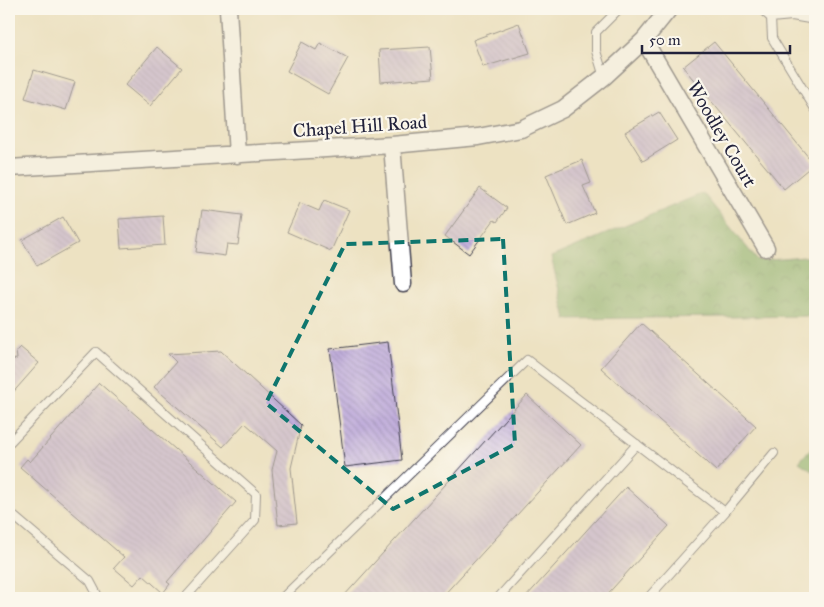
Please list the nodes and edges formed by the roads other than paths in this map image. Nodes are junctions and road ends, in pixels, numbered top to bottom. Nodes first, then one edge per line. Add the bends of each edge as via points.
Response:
1 (228, 9) edge
2 (619, 9) edge
3 (669, 9) edge
4 (761, 9) edge
5 (771, 18) junction
6 (815, 20) edge
7 (644, 40) junction
8 (604, 77) junction
9 (815, 109) edge
10 (392, 145) junction
11 (237, 155) junction
12 (9, 168) edge
13 (766, 248) dead end
14 (402, 284) dead end
15 (9, 443) edge
16 (637, 444) junction
17 (774, 453) dead end
18 (9, 512) edge
19 (725, 512) junction
20 (99, 598) edge
21 (185, 598) edge
22 (282, 598) edge
23 (498, 598) edge
24 (648, 598) edge

1 - 11 street
2 - 8 lane via 596,32 596,51
3 - 7 street, Chapel Hill Road
4 - 5 lane
5 - 6 lane via 792,16
5 - 9 lane via 772,38
7 - 8 street, Chapel Hill Road
7 - 13 street, Woodley Court
8 - 10 street, Chapel Hill Road via 563,109 521,129 478,137
10 - 11 street, Chapel Hill Road
10 - 14 street
11 - 12 street, Chapel Hill Road
15 - 21 lane via 96,352 256,494 254,520
16 - 19 lane
16 - 22 lane via 527,360
16 - 23 lane
17 - 19 lane
18 - 20 lane via 90,581
19 - 24 lane

